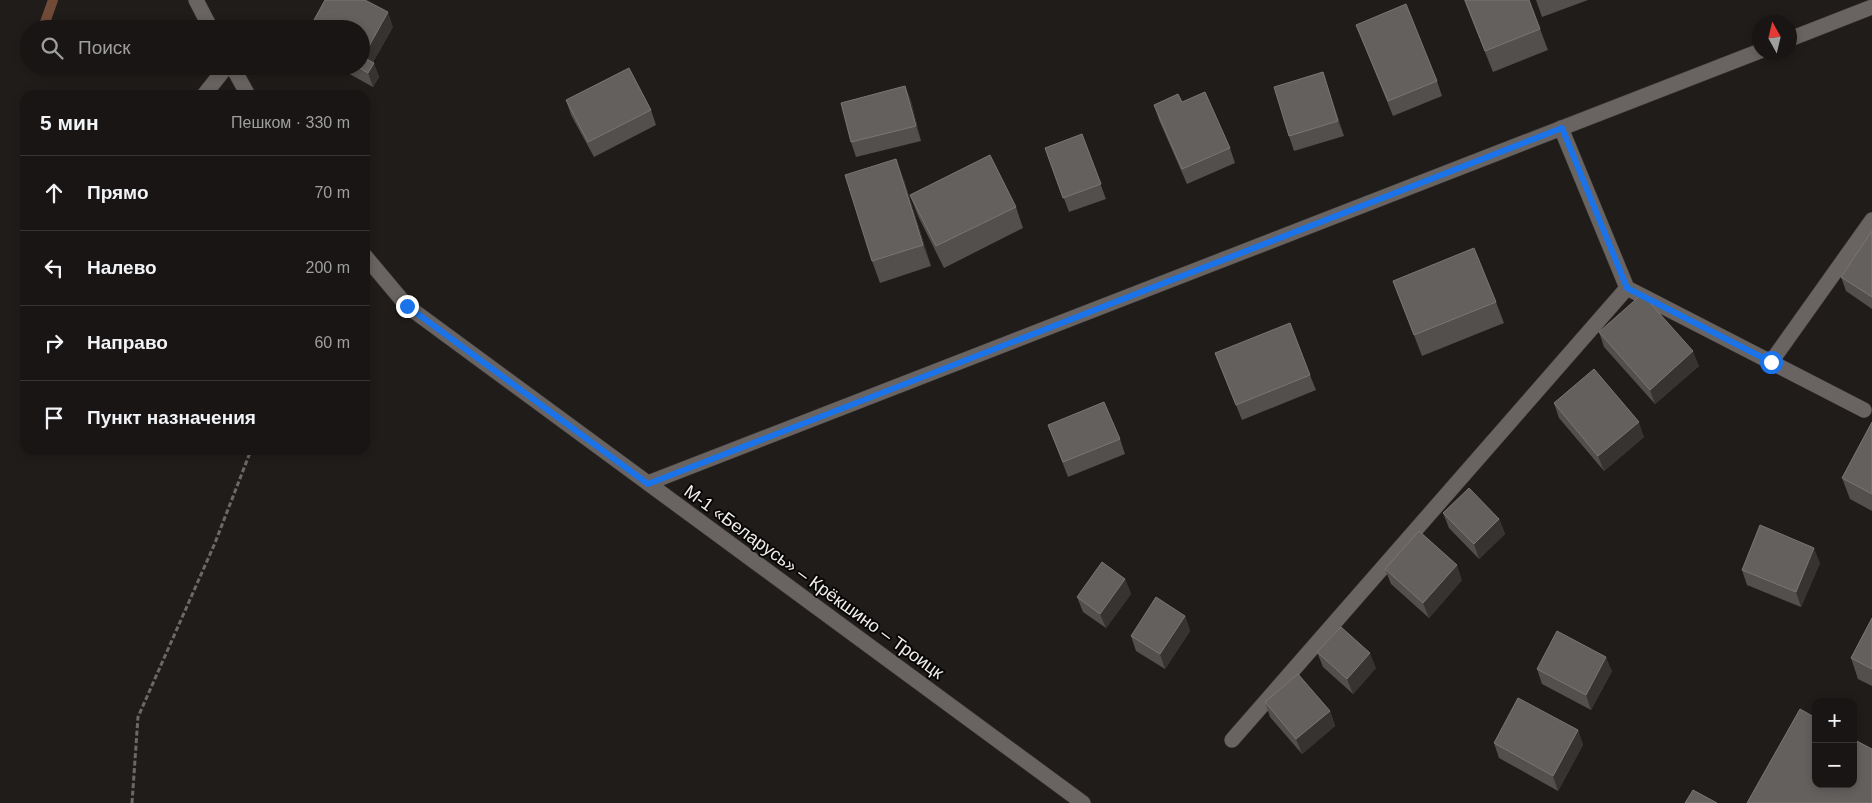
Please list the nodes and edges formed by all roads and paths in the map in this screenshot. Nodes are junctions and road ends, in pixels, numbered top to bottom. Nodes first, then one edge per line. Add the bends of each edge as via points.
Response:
1 (196, 0) edge
2 (1872, 7) edge
3 (206, 20) edge
4 (1797, 36) edge
5 (1752, 54) edge
6 (220, 75) edge
7 (237, 75) edge
8 (208, 90) edge
9 (245, 90) edge
10 (1562, 128) junction
11 (1872, 220) edge
12 (370, 262) edge
13 (1627, 288) junction
14 (1771, 362) junction
15 (1864, 410) dead end
16 (249, 455) edge
17 (648, 484) junction
18 (1232, 740) dead end
19 (132, 803) edge
20 (1083, 803) edge

1 - 3 street
2 - 4 street
5 - 10 street
6 - 8 street
7 - 9 street
10 - 13 street
10 - 17 street
11 - 14 street
12 - 17 street, М-1 «Беларусь» – Крёкшино – Троицк via 407,306
13 - 14 street
13 - 18 street
14 - 15 street
16 - 19 path via 215,543 138,717
17 - 20 street, М-1 «Беларусь» – Крёкшино – Троицк

